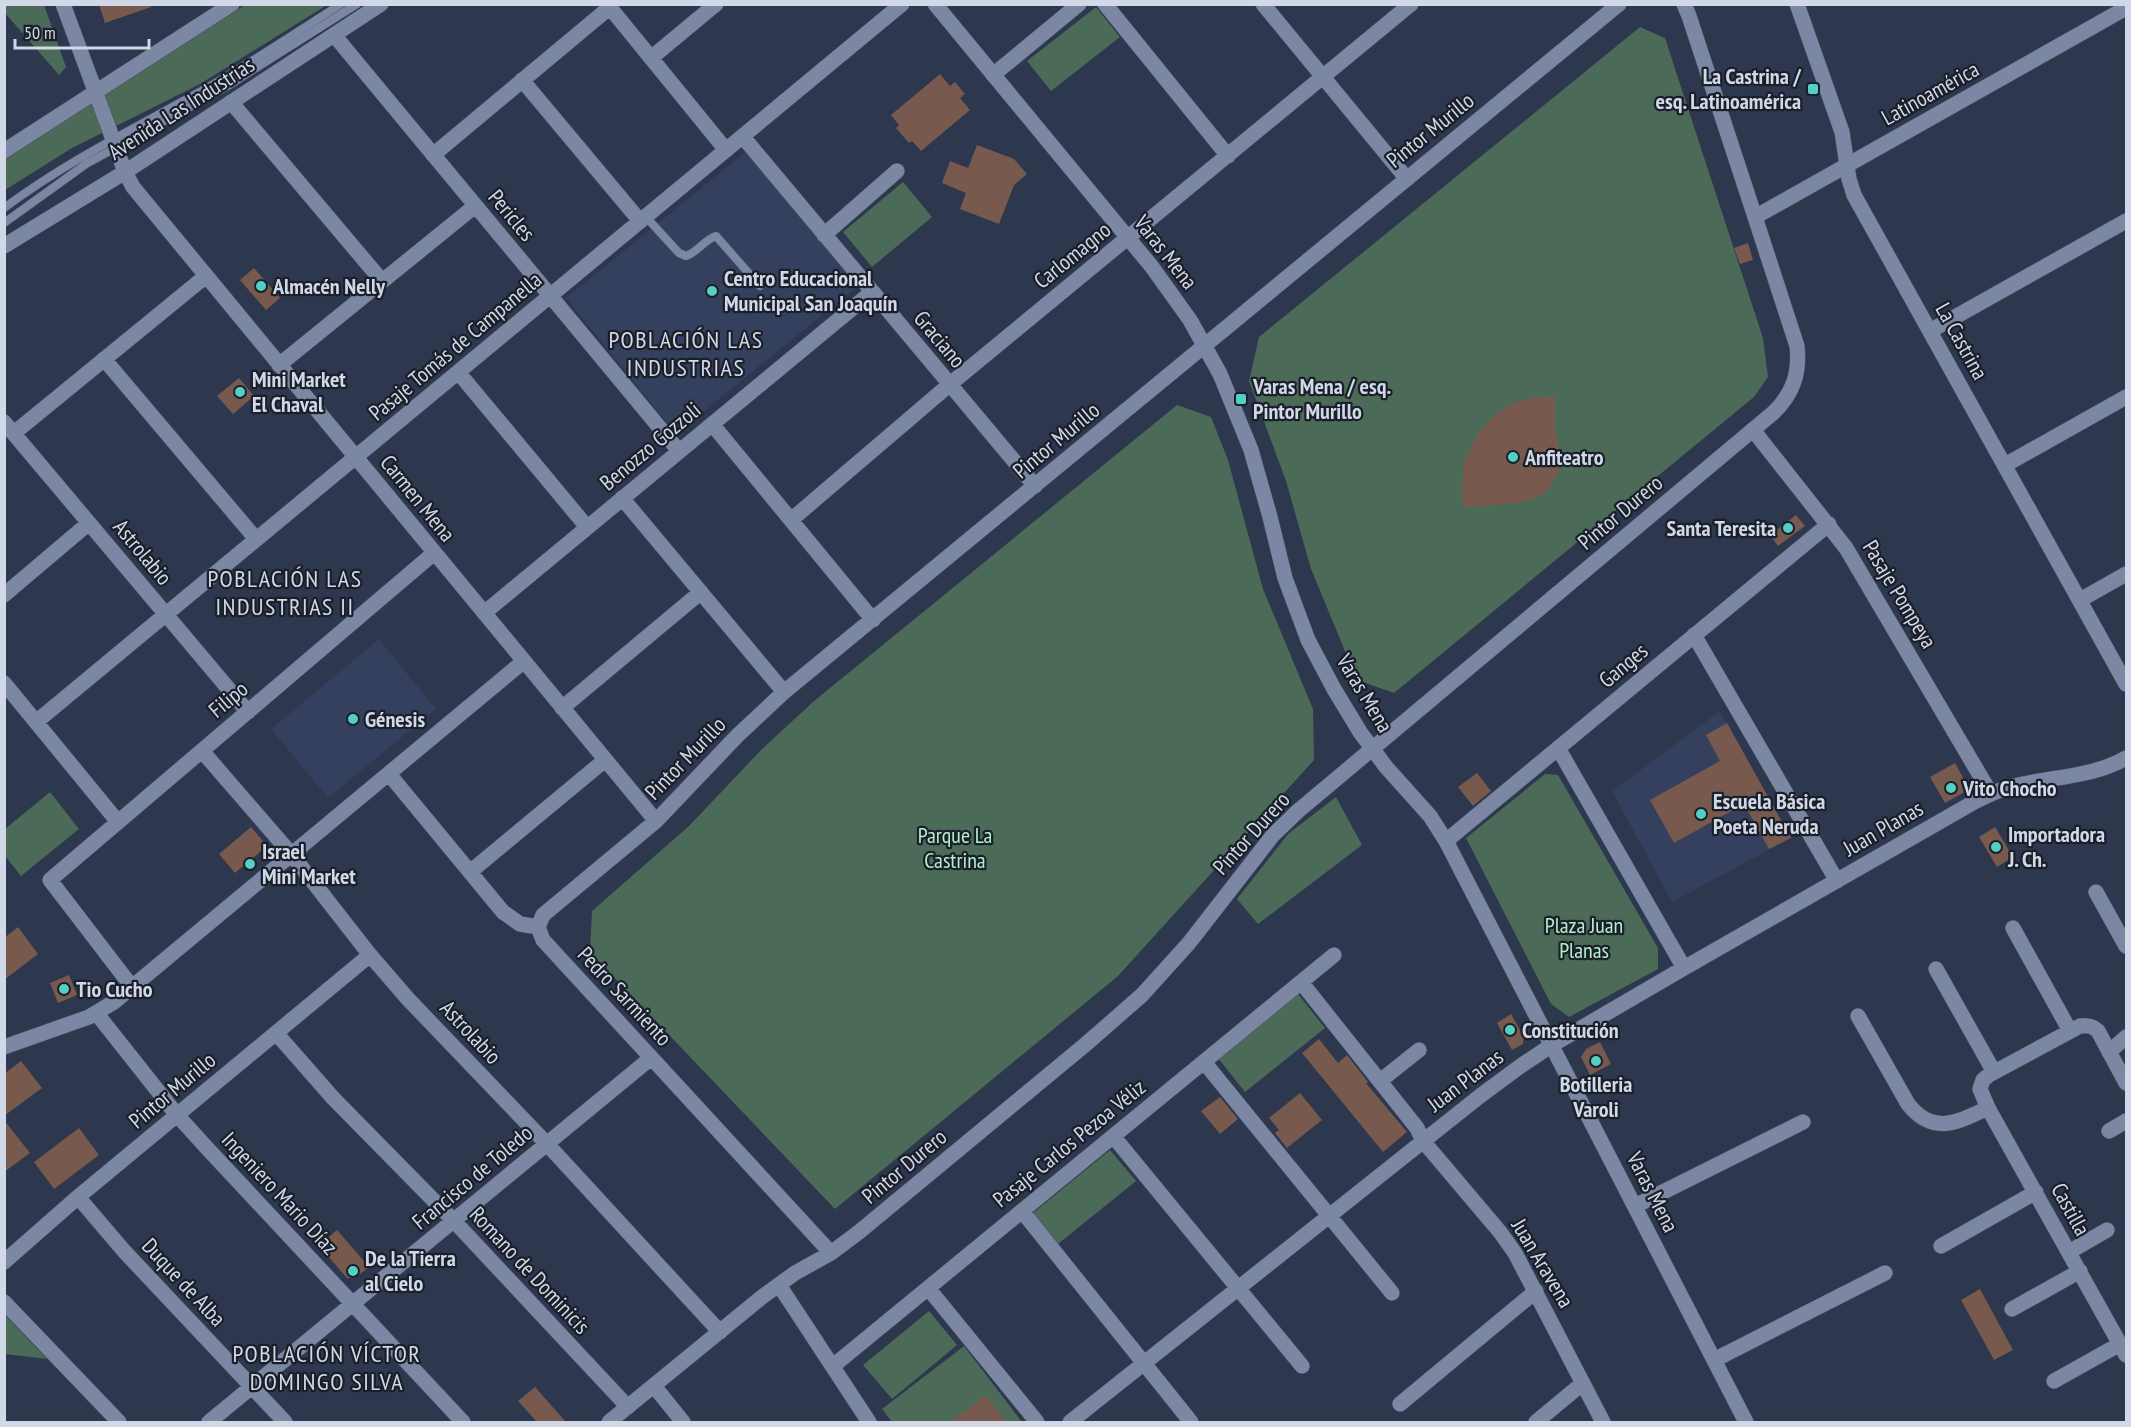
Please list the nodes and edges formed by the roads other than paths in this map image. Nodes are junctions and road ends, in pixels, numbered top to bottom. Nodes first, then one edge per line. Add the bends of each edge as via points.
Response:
1 (63, 4) edge
2 (232, 4) edge
3 (341, 4) edge
4 (357, 4) edge
5 (381, 4) edge
6 (716, 4) edge
7 (902, 4) edge
8 (935, 4) edge
9 (1079, 4) edge
10 (1105, 4) edge
11 (1263, 4) edge
12 (1411, 4) edge
13 (1619, 4) edge
14 (1684, 4) edge
15 (1797, 4) edge
16 (608, 6) edge
17 (2127, 8) edge
18 (334, 35) junction
19 (651, 58) junction
20 (993, 75) junction
21 (1323, 77) junction
22 (522, 80) junction
23 (95, 92) junction
24 (231, 102) junction
25 (742, 137) junction
26 (114, 142) junction
27 (4, 150) edge
28 (726, 150) junction
29 (433, 154) junction
30 (1228, 156) junction
31 (1848, 165) junction
32 (897, 171) dead end
33 (125, 172) junction
34 (1407, 179) junction
35 (475, 206) junction
36 (4, 208) edge
37 (1755, 217) junction
38 (643, 219) junction
39 (2127, 221) edge
40 (4, 223) edge
41 (824, 235) junction
42 (1128, 239) junction
43 (4, 246) edge
44 (206, 276) junction
45 (382, 281) junction
46 (760, 286) dead end
47 (872, 292) junction
48 (550, 296) junction
49 (1930, 331) junction
50 (1205, 345) junction
51 (104, 359) junction
52 (279, 365) junction
53 (458, 372) junction
54 (949, 385) junction
55 (2127, 397) edge
56 (712, 424) junction
57 (9, 427) edge
58 (1753, 430) junction
59 (679, 451) junction
60 (356, 457) junction
61 (2005, 465) junction
62 (1035, 486) junction
63 (622, 498) junction
64 (791, 520) junction
65 (89, 523) junction
66 (1829, 524) junction
67 (587, 527) junction
68 (256, 539) junction
69 (434, 553) junction
70 (2127, 574) edge
71 (700, 592) junction
72 (4, 595) edge
73 (2080, 600) junction
74 (484, 612) junction
75 (166, 614) junction
76 (873, 620) junction
77 (1695, 635) junction
78 (524, 661) junction
79 (4, 683) edge
80 (2127, 684) edge
81 (784, 692) junction
82 (562, 708) junction
83 (248, 712) junction
84 (36, 722) junction
85 (1558, 748) junction
86 (1372, 749) junction
87 (202, 751) junction
88 (2127, 758) edge
89 (605, 760) junction
90 (389, 774) junction
91 (1991, 794) junction
92 (656, 821) junction
93 (118, 822) junction
94 (1446, 841) junction
95 (292, 855) junction
96 (470, 872) junction
97 (1837, 881) junction
98 (2096, 892) dead end
99 (538, 927) junction
100 (2013, 928) dead end
101 (2127, 946) edge
102 (370, 955) junction
103 (1334, 955) dead end
104 (1684, 968) junction
105 (1936, 969) dead end
106 (1301, 982) junction
107 (132, 987) junction
108 (97, 1014) junction
109 (1858, 1016) dead end
110 (2070, 1031) junction
111 (276, 1033) junction
112 (2127, 1037) edge
113 (1552, 1045) junction
114 (4, 1047) edge
115 (1419, 1050) dead end
116 (2109, 1052) junction
117 (651, 1058) junction
118 (1204, 1062) junction
119 (1994, 1072) junction
120 (1380, 1081) junction
121 (2127, 1083) edge
122 (1988, 1108) junction
123 (177, 1115) junction
124 (2127, 1121) edge
125 (1803, 1122) dead end
126 (2109, 1131) dead end
127 (1113, 1136) junction
128 (1423, 1141) junction
129 (547, 1144) junction
130 (2036, 1192) junction
131 (78, 1197) junction
132 (1635, 1206) junction
133 (1022, 1211) junction
134 (1329, 1215) junction
135 (454, 1221) junction
136 (2107, 1230) dead end
137 (1941, 1246) dead end
138 (2069, 1252) junction
139 (831, 1253) junction
140 (4, 1262) edge
141 (2080, 1271) junction
142 (1885, 1273) dead end
143 (779, 1285) junction
144 (928, 1288) junction
145 (1238, 1288) junction
146 (1536, 1291) junction
147 (1392, 1293) dead end
148 (4, 1302) edge
149 (352, 1304) junction
150 (2012, 1309) dead end
151 (720, 1332) junction
152 (2123, 1350) edge
153 (1714, 1360) junction
154 (1144, 1363) junction
155 (833, 1366) junction
156 (1302, 1366) dead end
157 (2054, 1381) dead end
158 (1583, 1383) junction
159 (654, 1386) junction
160 (252, 1387) junction
161 (1401, 1404) dead end
162 (628, 1407) junction
163 (119, 1422) edge
164 (209, 1422) edge
165 (285, 1422) edge
166 (463, 1422) edge
167 (609, 1422) edge
168 (683, 1422) edge
169 (869, 1422) edge
170 (1037, 1422) edge
171 (1070, 1422) edge
172 (1191, 1422) edge
173 (1536, 1422) edge
174 (1603, 1422) edge
175 (1746, 1422) edge

1 - 23 street, Carmen Mena
2 - 23 street
3 - 26 lane
4 - 26 lane via 226,87
5 - 18 street, Avenida Las Industrias
6 - 19 street
7 - 25 street, Pasaje Tomás de Campanella
8 - 20 street, Varas Mena
9 - 20 street
10 - 30 street
11 - 21 street
12 - 21 street, Carlomagno
13 - 34 street, Pintor Murillo
14 - 37 street, Pintor Durero
15 - 31 street, La Castrina via 1842,132
16 - 19 street
16 - 22 street
17 - 31 street, Latinoamérica
18 - 24 street, Avenida Las Industrias
18 - 29 street, Pericles
19 - 28 street
20 - 42 street, Varas Mena
21 - 30 street, Carlomagno
21 - 34 street
22 - 29 street
22 - 38 street
23 - 26 street, Carmen Mena
23 - 27 street
24 - 33 street, Avenida Las Industrias
24 - 45 street
25 - 28 street, Pasaje Tomás de Campanella
25 - 41 street, Graciano
26 - 33 street, Carmen Mena
26 - 36 lane via 48,177
26 - 40 lane
28 - 38 street, Pasaje Tomás de Campanella
29 - 35 street, Pericles
30 - 42 street, Carlomagno
31 - 37 street, Latinoamérica
31 - 49 street, La Castrina via 1854,195
32 - 41 street
33 - 43 street, Avenida Las Industrias
33 - 44 street, Carmen Mena via 138,195
34 - 50 street, Pintor Murillo
35 - 45 street
35 - 48 street, Pericles
37 - 58 street, Pintor Durero via 1798,357 1796,378 1787,397
38 - 46 lane via 686,256 716,236
38 - 48 street, Pasaje Tomás de Campanella
39 - 49 street
41 - 47 street, Graciano
42 - 50 street, Varas Mena via 1163,281
42 - 54 street, Carlomagno
44 - 51 street
44 - 52 street, Carmen Mena
45 - 52 street
47 - 54 street, Graciano
47 - 56 street, Benozzo Gozzoli
48 - 53 street, Pasaje Tomás de Campanella
48 - 59 street, Pericles
49 - 61 street, La Castrina
50 - 62 street, Pintor Murillo
50 - 86 street, Varas Mena via 1251,450 1301,624 1334,689
51 - 57 street
51 - 68 street
52 - 60 street, Carmen Mena
53 - 60 street, Pasaje Tomás de Campanella
53 - 67 street
54 - 62 street, Graciano
54 - 64 street, Carlomagno
55 - 61 street
56 - 59 street, Benozzo Gozzoli
56 - 64 street
57 - 65 street, Astrolabio
58 - 66 street, Pasaje Pompeya
58 - 86 street, Pintor Durero
59 - 63 street, Benozzo Gozzoli
60 - 68 street, Pasaje Tomás de Campanella
60 - 69 street, Carmen Mena
61 - 73 street, La Castrina
62 - 76 street, Pintor Murillo
63 - 67 street, Benozzo Gozzoli
63 - 71 street
64 - 76 street
65 - 72 street
65 - 75 street, Astrolabio
66 - 77 street, Ganges
66 - 91 street, Pasaje Pompeya via 1870,586
67 - 74 street, Benozzo Gozzoli
68 - 75 street, Pasaje Tomás de Campanella
69 - 74 street, Carmen Mena
69 - 83 street, Filipo
70 - 73 street
71 - 81 street
71 - 82 street
73 - 80 street, La Castrina
74 - 78 street, Carmen Mena
75 - 83 street, Astrolabio
75 - 84 street, Pasaje Tomás de Campanella
76 - 81 street, Pintor Murillo
77 - 85 street, Ganges
77 - 97 street
78 - 82 street, Carmen Mena
78 - 90 street
79 - 84 street
81 - 92 street, Pintor Murillo
82 - 89 street, Carmen Mena
83 - 87 street, Filipo
84 - 93 street
85 - 94 street, Ganges
85 - 104 street
86 - 94 street, Varas Mena via 1430,816
86 - 139 street, Pintor Durero via 1273,835 1189,943 1142,995
87 - 93 street, Filipo
87 - 95 street, Astrolabio
88 - 91 street, Juan Planas via 2088,774
89 - 92 street, Carmen Mena
89 - 96 street
90 - 95 street
90 - 96 street
91 - 97 street, Juan Planas
92 - 99 street, Pintor Murillo via 543,915
93 - 107 street, Filipo via 50,880
94 - 113 street, Varas Mena
95 - 102 street, Astrolabio
95 - 107 street
96 - 99 street via 510,918
97 - 104 street, Juan Planas
98 - 101 street
99 - 117 street, Pedro Sarmiento via 543,940
100 - 110 street
102 - 111 street, Pintor Murillo
102 - 129 street, Astrolabio
103 - 106 street, Pasaje Carlos Pezoa Véliz
104 - 113 street, Juan Planas
105 - 119 street
106 - 118 street, Pasaje Carlos Pezoa Véliz
106 - 120 street, Juan Aravena
107 - 108 street
108 - 114 street
108 - 123 street, Ingeniero Mario Díaz
109 - 122 street via 1918,1115 1932,1123 1949,1123
110 - 116 street via 2090,1025 2098,1031
110 - 119 street
111 - 123 street, Pintor Murillo
111 - 135 street, Romano de Dominicis via 333,1098
112 - 116 street
113 - 128 street, Juan Planas
113 - 132 street, Varas Mena
115 - 120 street
116 - 121 street
117 - 129 street, Francisco de Toledo
117 - 139 street, Pedro Sarmiento
118 - 127 street, Pasaje Carlos Pezoa Véliz
118 - 134 street
119 - 122 street, Castilla via 1981,1084
120 - 128 street, Juan Aravena
122 - 130 street, Castilla
123 - 131 street, Pintor Murillo
123 - 149 street, Ingeniero Mario Díaz
124 - 126 street
125 - 132 street
127 - 133 street, Pasaje Carlos Pezoa Véliz
127 - 145 street
128 - 134 street, Juan Planas
128 - 146 street, Juan Aravena via 1509,1243
129 - 135 street, Francisco de Toledo
129 - 151 street, Astrolabio
130 - 137 street
130 - 138 street, Castilla
131 - 140 street, Pintor Murillo
131 - 160 street, Duque de Alba
132 - 153 street, Varas Mena
133 - 144 street, Pasaje Carlos Pezoa Véliz
133 - 154 street
134 - 145 street, Juan Planas
134 - 147 street
135 - 149 street, Francisco de Toledo
135 - 162 street, Romano de Dominicis
136 - 138 street
138 - 141 street, Castilla
139 - 143 street, Pintor Durero
141 - 150 street
141 - 152 street, Castilla
142 - 153 street
143 - 151 street, Pintor Durero
143 - 155 street
144 - 155 street, Pasaje Carlos Pezoa Véliz
144 - 170 street
145 - 154 street, Juan Planas
145 - 156 street
146 - 158 street, Juan Aravena
146 - 161 street
148 - 163 street
149 - 160 street, Francisco de Toledo
149 - 166 street, Ingeniero Mario Díaz
151 - 159 street, Pintor Durero
152 - 157 street
153 - 175 street, Varas Mena
154 - 171 street, Juan Planas
154 - 172 street
155 - 169 street
158 - 173 street
158 - 174 street, Juan Aravena
159 - 162 street, Pintor Durero
159 - 168 street
160 - 164 street, Francisco de Toledo
160 - 165 street, Duque de Alba
162 - 167 street, Pintor Durero

